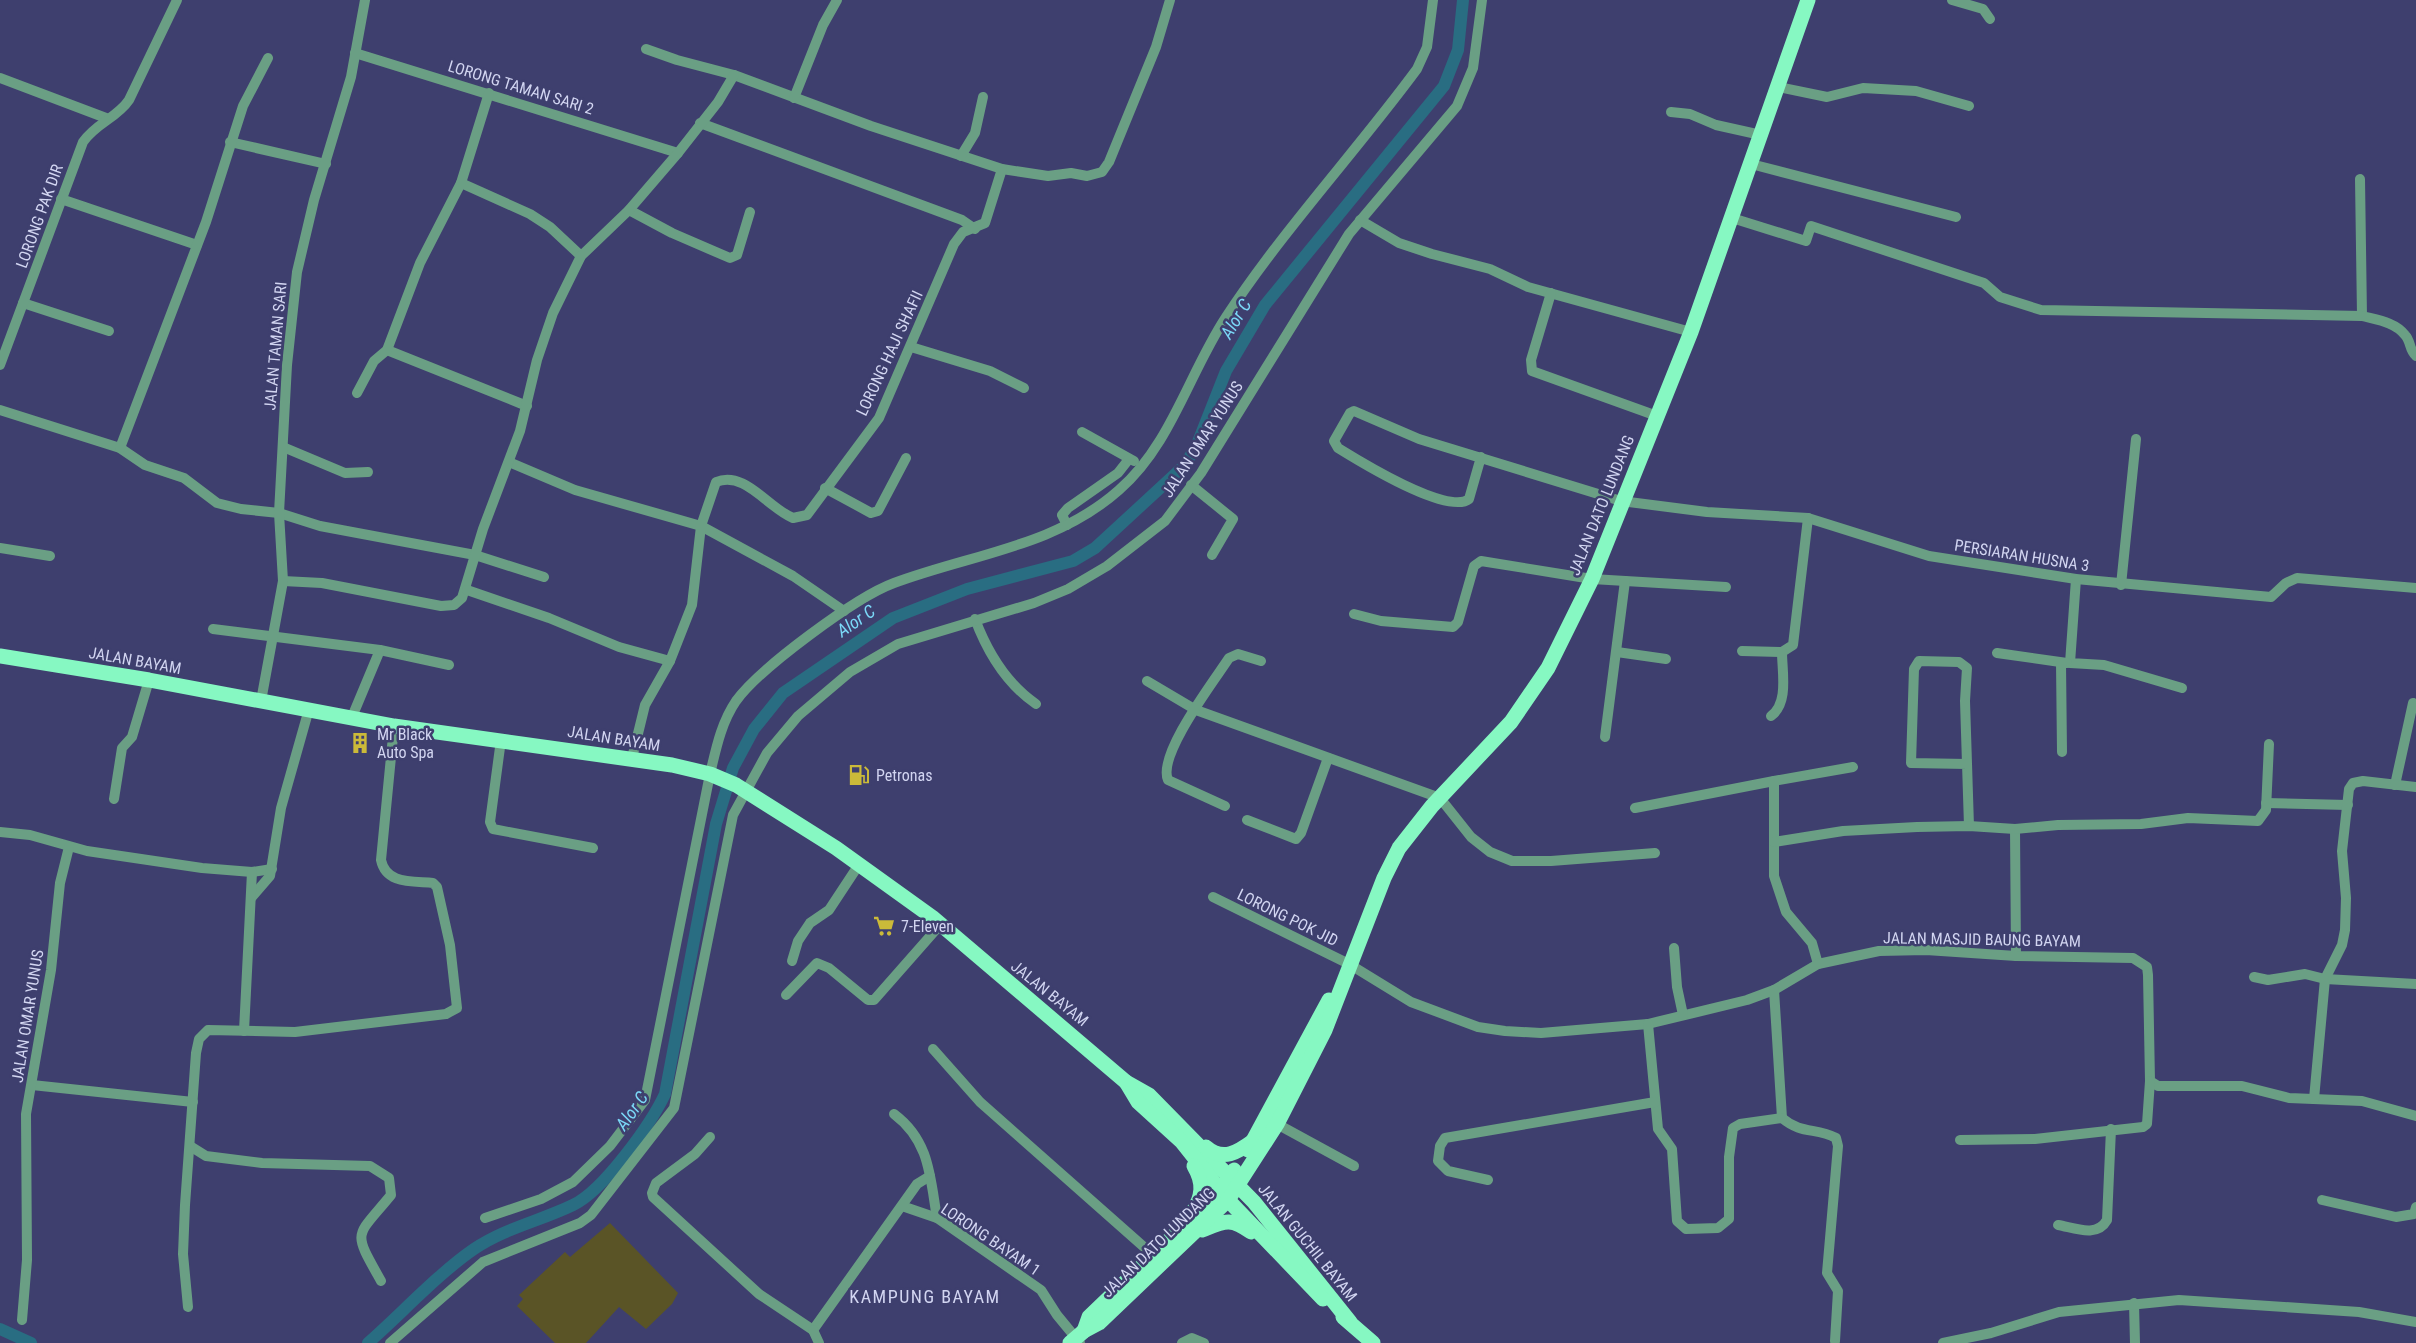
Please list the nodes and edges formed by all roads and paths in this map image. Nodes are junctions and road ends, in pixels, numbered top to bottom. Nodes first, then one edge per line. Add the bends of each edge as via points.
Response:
1 (177, 0) edge
2 (365, 0) edge
3 (837, 0) edge
4 (1170, 0) edge
5 (1433, 0) edge
6 (1482, 0) edge
7 (1808, 0) edge
8 (1952, 0) edge
9 (1990, 19) dead end
10 (646, 49) dead end
11 (355, 53) junction
12 (268, 58) dead end
13 (734, 75) junction
14 (0, 78) edge
15 (1779, 87) junction
16 (489, 93) junction
17 (982, 97) dead end
18 (794, 98) junction
19 (1969, 106) dead end
20 (1671, 112) dead end
21 (106, 118) junction
22 (700, 123) junction
23 (1761, 135) junction
24 (230, 142) junction
25 (678, 153) junction
26 (962, 156) junction
27 (326, 164) junction
28 (1751, 164) junction
29 (1002, 169) junction
30 (2360, 179) dead end
31 (460, 183) junction
32 (61, 199) junction
33 (629, 210) junction
34 (750, 212) dead end
35 (1956, 217) dead end
36 (1732, 218) junction
37 (1360, 220) junction
38 (975, 229) junction
39 (197, 245) junction
40 (581, 256) junction
41 (1551, 293) junction
42 (23, 303) junction
43 (2362, 316) junction
44 (109, 331) dead end
45 (1691, 332) junction
46 (4, 336) edge
47 (911, 347) junction
48 (387, 350) junction
49 (2416, 356) edge
50 (0, 364) edge
51 (1024, 388) dead end
52 (357, 393) dead end
53 (527, 406) junction
54 (0, 410) edge
55 (1657, 416) junction
56 (1082, 432) dead end
57 (2136, 440) dead end
58 (283, 447) junction
59 (120, 448) junction
60 (1481, 457) junction
61 (906, 458) dead end
62 (1129, 459) junction
63 (509, 462) junction
64 (1142, 466) junction
65 (368, 472) dead end
66 (1191, 485) junction
67 (825, 488) junction
68 (1621, 501) junction
69 (279, 513) junction
70 (1808, 518) junction
71 (1067, 525) junction
72 (700, 526) junction
73 (0, 548) edge
74 (476, 555) junction
75 (1212, 555) dead end
76 (50, 556) dead end
77 (544, 578) dead end
78 (1592, 579) junction
79 (2076, 579) junction
80 (283, 581) junction
81 (1625, 581) junction
82 (2121, 585) junction
83 (1726, 587) dead end
84 (2416, 588) edge
85 (467, 590) junction
86 (844, 611) junction
87 (1354, 614) dead end
88 (975, 619) junction
89 (213, 629) dead end
90 (274, 635) junction
91 (380, 650) junction
92 (1743, 651) dead end
93 (1617, 652) junction
94 (1782, 652) junction
95 (1997, 653) dead end
96 (0, 656) edge
97 (1666, 658) dead end
98 (670, 661) junction
99 (1261, 661) dead end
100 (2066, 663) junction
101 (449, 665) dead end
102 (149, 680) junction
103 (1147, 681) dead end
104 (2182, 688) dead end
105 (261, 701) junction
106 (2413, 703) dead end
107 (1036, 704) dead end
108 (309, 709) junction
109 (1196, 710) junction
110 (1771, 716) dead end
111 (352, 717) junction
112 (394, 726) junction
113 (1605, 737) dead end
114 (501, 740) junction
115 (2269, 744) dead end
116 (2062, 752) dead end
117 (1328, 758) junction
118 (632, 759) junction
119 (1967, 764) junction
120 (1853, 767) dead end
121 (713, 776) junction
122 (1774, 781) junction
123 (2395, 785) junction
124 (2416, 787) edge
125 (741, 788) junction
126 (1440, 798) junction
127 (114, 799) dead end
128 (2266, 803) junction
129 (2348, 805) junction
130 (1225, 806) dead end
131 (1635, 808) dead end
132 (1247, 820) dead end
133 (1969, 826) junction
134 (2015, 829) junction
135 (0, 832) edge
136 (1774, 842) junction
137 (69, 847) junction
138 (592, 848) dead end
139 (1655, 853) dead end
140 (858, 866) junction
141 (272, 869) junction
142 (252, 872) junction
143 (1213, 897) dead end
144 (251, 898) junction
145 (940, 924) junction
146 (1674, 948) dead end
147 (2016, 956) junction
148 (792, 961) dead end
149 (1818, 964) junction
150 (1346, 970) junction
151 (2254, 977) dead end
152 (2325, 979) junction
153 (2416, 984) edge
154 (1774, 990) junction
155 (786, 995) dead end
156 (1683, 1015) junction
157 (1648, 1024) junction
158 (244, 1030) junction
159 (933, 1049) dead end
160 (2150, 1081) junction
161 (32, 1085) junction
162 (2314, 1099) junction
163 (193, 1102) junction
164 (1655, 1102) junction
165 (894, 1114) dead end
166 (2416, 1116) edge
167 (1782, 1118) junction
168 (1277, 1124) junction
169 (2111, 1129) junction
170 (710, 1137) dead end
171 (1186, 1138) junction
172 (1960, 1140) dead end
173 (1259, 1142) junction
174 (190, 1146) junction
175 (1354, 1166) dead end
176 (930, 1176) junction
177 (1488, 1180) dead end
178 (1229, 1188) junction
179 (2322, 1200) dead end
180 (1254, 1202) junction
181 (902, 1206) junction
182 (2416, 1207) edge
183 (485, 1218) dead end
184 (937, 1218) junction
185 (2058, 1225) dead end
186 (1191, 1228) junction
187 (1266, 1242) junction
188 (1153, 1255) junction
189 (381, 1281) dead end
190 (2134, 1303) junction
191 (188, 1307) dead end
192 (22, 1320) dead end
193 (1350, 1322) junction
194 (2416, 1322) edge
195 (813, 1330) junction
196 (1077, 1338) edge
197 (1835, 1341) dead end
198 (1370, 1342) edge
199 (390, 1343) edge
200 (819, 1343) edge
201 (1182, 1343) edge
202 (1204, 1343) edge
203 (1943, 1343) edge
204 (2135, 1343) edge

1 - 21 street, LORONG PAK DIR via 129,100 120,113
2 - 11 street, JALAN TAMAN SARI
3 - 18 street
4 - 29 street via 1156,47 1102,172 1048,176
5 - 64 street via 1426,47 1417,69 1258,270 1223,321 1180,407
6 - 37 street, JALAN OMAR YUNUS via 1473,68 1457,106
7 - 15 main road, JALAN DATO LUNDANG
8 - 9 street via 1983,9
10 - 13 street
11 - 16 street, LORONG TAMAN SARI 2
11 - 27 street, JALAN TAMAN SARI
12 - 24 street
13 - 18 street
13 - 22 street
14 - 21 street
15 - 19 street via 1827,97 1863,88 1916,91
15 - 23 main road, JALAN DATO LUNDANG
16 - 25 street, LORONG TAMAN SARI 2
16 - 31 street
17 - 26 street via 975,133
18 - 26 street
20 - 23 street
21 - 32 street, LORONG PAK DIR via 82,142
22 - 25 street
22 - 38 street via 962,220
23 - 28 main road, JALAN DATO LUNDANG
24 - 27 street
24 - 39 street via 221,180
25 - 33 street
26 - 29 street
27 - 58 street, JALAN TAMAN SARI via 297,272
28 - 35 street
28 - 36 main road, JALAN DATO LUNDANG
29 - 38 street, LORONG HAJI SHAFII via 985,223
30 - 43 street
31 - 40 street via 530,213
31 - 48 street via 420,263
32 - 39 street
32 - 42 street, LORONG PAK DIR
33 - 34 street via 730,258 737,255
33 - 40 street
36 - 43 street via 1806,241 1811,226 1984,283 1998,296 2041,310
36 - 45 main road, JALAN DATO LUNDANG
37 - 41 street via 1399,243 1490,269
37 - 66 street, JALAN OMAR YUNUS
38 - 47 street, LORONG HAJI SHAFII via 963,232 954,244
39 - 59 street
40 - 53 street via 553,313
41 - 45 street
41 - 55 street via 1531,360 1532,371
42 - 44 street
42 - 46 street, LORONG PAK DIR
43 - 49 street via 2397,327 2407,336
45 - 55 main road, JALAN DATO LUNDANG
46 - 50 street, LORONG PAK DIR
47 - 51 street via 990,371
47 - 67 street, LORONG HAJI SHAFII via 879,418
48 - 52 street via 374,361
48 - 53 street
53 - 63 street
54 - 59 street
55 - 68 main road, JALAN DATO LUNDANG
56 - 62 street
57 - 82 street
58 - 65 street via 345,473
58 - 69 street, JALAN TAMAN SARI
59 - 69 street via 145,465 184,478 217,503
60 - 60 street, PERSIARAN HUSNA 3 via 1419,440 1354,411 1334,436 1338,448 1395,482 1461,503 1468,499
60 - 68 street, PERSIARAN HUSNA 3
61 - 67 street via 874,513
62 - 64 street
62 - 71 street via 1118,473 1068,508 1062,515
63 - 72 street via 574,490
63 - 74 street
64 - 71 street via 1118,491
66 - 75 street via 1233,519
66 - 88 street, JALAN OMAR YUNUS via 1165,521 1107,566 1034,603
67 - 72 street, LORONG HAJI SHAFII via 807,514 793,518 740,482 723,479 712,490
68 - 70 street, PERSIARAN HUSNA 3 via 1707,512
68 - 78 main road, JALAN DATO LUNDANG
69 - 74 street via 320,526
69 - 80 street, JALAN TAMAN SARI
70 - 79 street, PERSIARAN HUSNA 3 via 1929,556
70 - 94 street via 1793,645
71 - 86 street via 1017,547 893,583
72 - 86 street via 793,576
72 - 98 street, LORONG HAJI SHAFII via 692,605
73 - 76 street
74 - 77 street
74 - 85 street
78 - 81 street
78 - 87 street via 1481,561 1474,566 1458,622 1453,627 1381,621
78 - 126 main road, JALAN DATO LUNDANG via 1532,695
79 - 82 street, PERSIARAN HUSNA 3
79 - 100 street
80 - 85 street via 322,583 441,606 454,605
80 - 90 street, JALAN TAMAN SARI
81 - 83 street
81 - 93 street
82 - 84 street, PERSIARAN HUSNA 3 via 2271,597 2297,578
85 - 98 street via 619,647
86 - 121 street via 769,668 736,701 719,737
88 - 107 street via 992,657
88 - 125 street, JALAN OMAR YUNUS via 898,644 850,672 798,716
89 - 90 street
90 - 91 street
90 - 105 street, JALAN TAMAN SARI
91 - 101 street
91 - 111 street
92 - 94 street
93 - 97 street
93 - 113 street
94 - 110 street via 1782,699 1778,711
95 - 100 street
96 - 102 main road, JALAN BAYAM
98 - 118 street, LORONG HAJI SHAFII via 645,705
99 - 109 street via 1246,655 1232,656
100 - 104 street via 2104,665
100 - 116 street
102 - 105 main road, JALAN BAYAM
102 - 127 street via 132,737 122,748
103 - 109 street
105 - 108 main road, JALAN BAYAM
106 - 123 street
108 - 111 main road, JALAN BAYAM
108 - 141 street via 281,808
109 - 117 street
109 - 130 street via 1176,741 1165,773 1168,780
111 - 112 main road, JALAN BAYAM
112 - 114 main road, JALAN BAYAM
112 - 158 street via 383,871 390,878 437,886 450,945 457,1008 446,1014 295,1032
114 - 118 main road, JALAN BAYAM
114 - 138 street via 490,822 493,829
115 - 128 street
117 - 126 street
117 - 132 street via 1296,839
118 - 121 main road, JALAN BAYAM
119 - 119 street via 1967,668 1959,662 1919,662 1914,669 1911,763
119 - 133 street
120 - 122 street
121 - 125 main road, JALAN BAYAM
121 - 183 street via 645,1100 610,1146 573,1182 541,1199
122 - 131 street
122 - 136 street
123 - 124 street
123 - 129 street via 2353,783
125 - 140 main road, JALAN BAYAM via 796,821
125 - 199 street, JALAN OMAR YUNUS via 674,1108 591,1215 483,1262
126 - 139 street via 1471,837 1490,852 1512,861
126 - 150 main road, JALAN DATO LUNDANG via 1399,848
128 - 129 street
128 - 134 street via 2265,815 2254,821 2188,818
129 - 152 street via 2342,859 2345,930
133 - 134 street
133 - 136 street via 1843,831
134 - 147 street
135 - 137 street via 30,835
136 - 149 street via 1774,876 1779,893 1786,912 1812,943
137 - 142 street
137 - 161 street, JALAN OMAR YUNUS via 60,883 51,970
140 - 145 main road, JALAN BAYAM
140 - 148 street via 829,910 810,923 798,941
141 - 142 street
141 - 144 street via 266,883
142 - 144 street
143 - 150 street, LORONG POK JID
144 - 158 street
145 - 155 street via 874,1000 868,1000 817,963
145 - 171 main road, JALAN BAYAM via 1126,1082 1138,1102
146 - 156 street
147 - 149 street, JALAN MASJID BAUNG BAYAM via 1879,951
147 - 160 street, JALAN MASJID BAUNG BAYAM via 2115,956 2133,958 2147,967
149 - 154 street, JALAN MASJID BAUNG BAYAM
150 - 157 street, JALAN MASJID BAUNG BAYAM via 1411,1002 1478,1027 1541,1033
150 - 168 main road, JALAN DATO LUNDANG via 1325,1030
150 - 173 main road, JALAN DATO LUNDANG via 1314,1024
151 - 152 street via 2268,980 2305,974
152 - 153 street
152 - 162 street
154 - 156 street, JALAN MASJID BAUNG BAYAM
154 - 167 street
156 - 157 street, JALAN MASJID BAUNG BAYAM
157 - 164 street
158 - 163 street via 208,1030 199,1039
159 - 188 street via 980,1101
160 - 162 street via 2169,1088 2242,1086 2289,1098
160 - 169 street via 2147,1124
161 - 163 street
161 - 192 street, JALAN OMAR YUNUS via 26,1114 26,1298
162 - 166 street via 2362,1101
163 - 174 street
164 - 167 street via 1658,1129 1672,1149 1677,1221 1686,1229 1718,1228 1729,1219 1733,1128
164 - 177 street via 1445,1138 1438,1161 1448,1171
165 - 176 street via 910,1125 916,1135
167 - 197 street via 1794,1128 1828,1134 1836,1138 1838,1146 1827,1273 1838,1291
168 - 173 main road, JALAN DATO LUNDANG
168 - 175 street
169 - 172 street via 2035,1138
169 - 185 street via 2107,1220 2103,1228
170 - 195 street via 695,1154 656,1183 653,1197 759,1294
171 - 173 main road via 1225,1156
171 - 178 main road, JALAN BAYAM
171 - 186 main road via 1201,1178 1202,1192
173 - 178 main road, JALAN DATO LUNDANG
173 - 180 main road
174 - 189 street via 206,1156 262,1163 370,1166 389,1178 391,1196 362,1229 360,1239
174 - 191 street via 183,1254
176 - 181 street via 917,1184
176 - 184 street
178 - 180 main road, JALAN GUCHIL BAYAM
178 - 186 main road, JALAN DATO LUNDANG
178 - 187 main road, JALAN GUCHIL BAYAM
179 - 182 street via 2396,1216 2414,1214
180 - 193 main road, JALAN GUCHIL BAYAM
181 - 184 street, LORONG BAYAM 1
181 - 195 street
184 - 196 street, LORONG BAYAM 1 via 1041,1290
186 - 187 main road via 1227,1220 1239,1223
186 - 188 main road, JALAN DATO LUNDANG
186 - 196 main road, JALAN DATO LUNDANG via 1099,1323
187 - 193 main road, JALAN GUCHIL BAYAM
188 - 196 main road, JALAN DATO LUNDANG via 1089,1317
190 - 194 street via 2179,1300 2343,1311
190 - 203 street via 2059,1312
190 - 204 street
193 - 198 main road, JALAN GUCHIL BAYAM
195 - 200 street
201 - 202 street via 1192,1338

